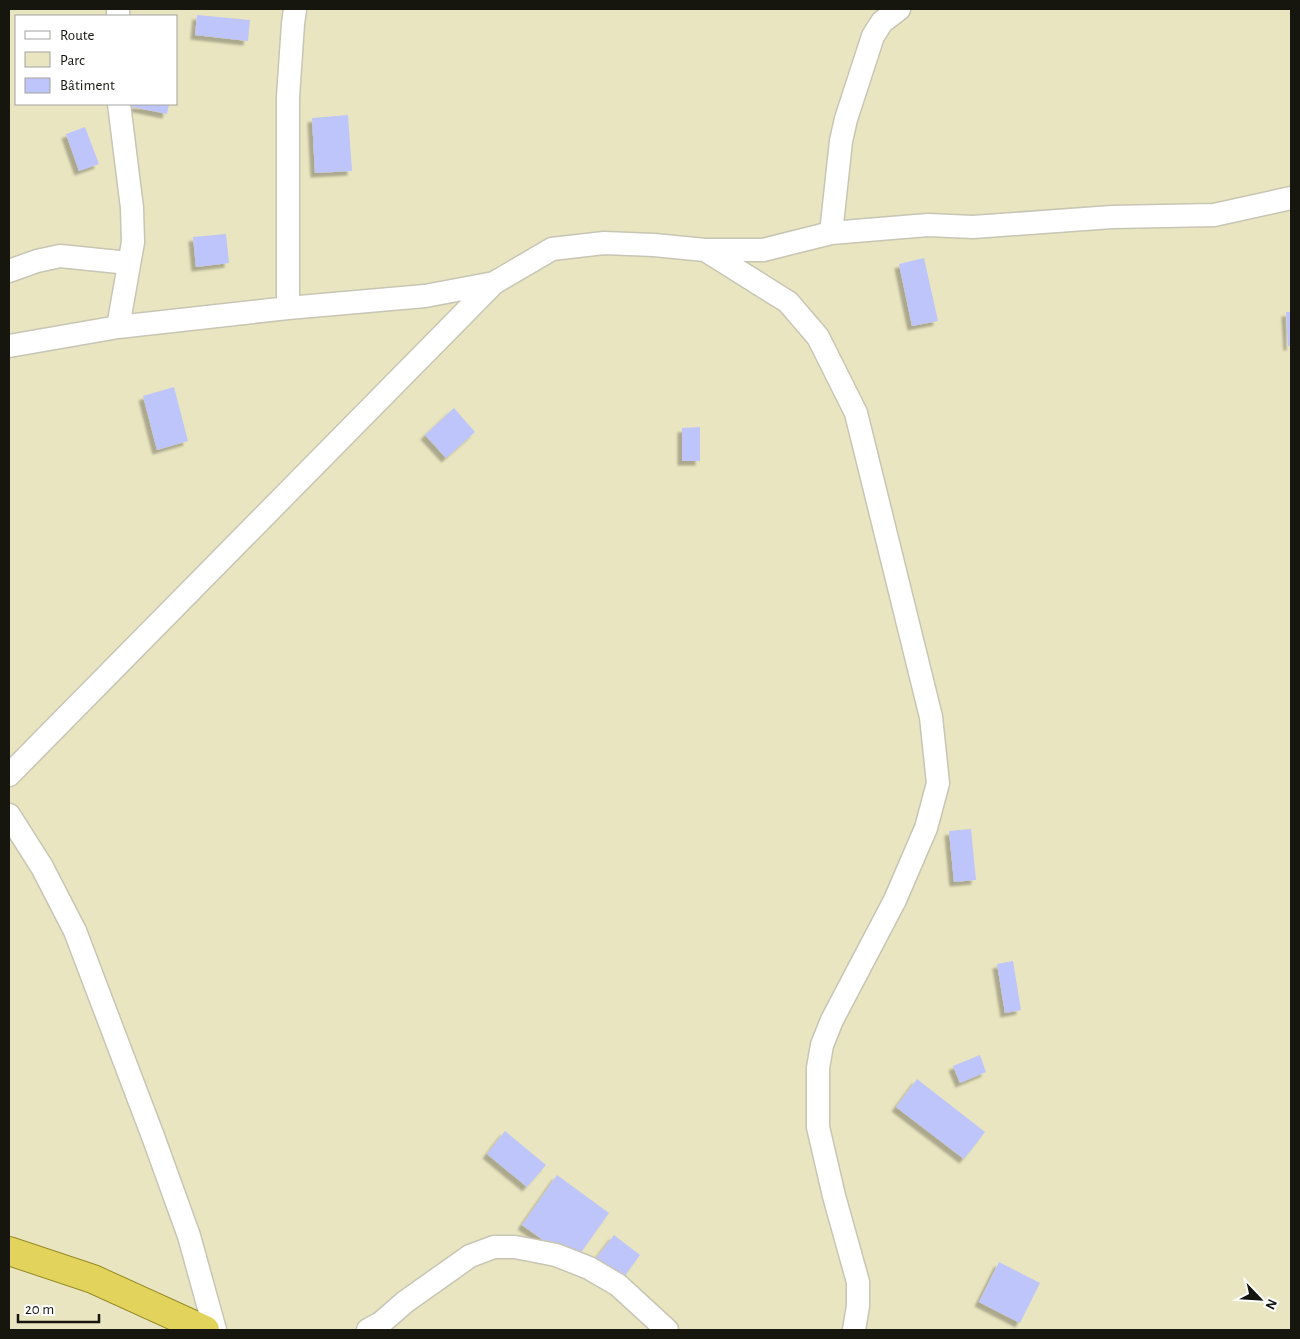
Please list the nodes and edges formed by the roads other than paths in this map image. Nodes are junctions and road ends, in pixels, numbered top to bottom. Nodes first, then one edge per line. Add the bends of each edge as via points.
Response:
1 (295, 9) edge
2 (899, 9) edge
3 (118, 105) edge
4 (1291, 198) edge
5 (831, 233) junction
6 (705, 250) junction
7 (129, 263) junction
8 (9, 271) edge
9 (494, 283) junction
10 (288, 308) junction
11 (118, 327) junction
12 (9, 346) edge
13 (9, 775) edge
14 (9, 816) edge
15 (9, 1250) edge
16 (205, 1330) edge
17 (215, 1330) edge
18 (368, 1330) edge
19 (667, 1330) edge
20 (854, 1330) edge

1 - 10 street via 288,97
2 - 5 street via 882,22 873,36 846,119
3 - 7 street via 132,208 133,242
4 - 5 street via 1214,215 1112,217 973,227 928,225
5 - 6 street via 763,250
6 - 9 street via 604,243 552,249
6 - 20 street via 788,302 818,337 856,413 931,717 938,783 926,828 895,900 832,1020 822,1045 818,1068 818,1127 858,1282
7 - 8 street via 60,256 36,260
7 - 11 street
9 - 10 street via 425,296
9 - 13 street
10 - 11 street
11 - 12 street
14 - 17 street via 42,867 74,931 189,1236
15 - 16 highway via 93,1279
18 - 19 street via 470,1256 494,1247 515,1247 556,1254 589,1268 618,1285

